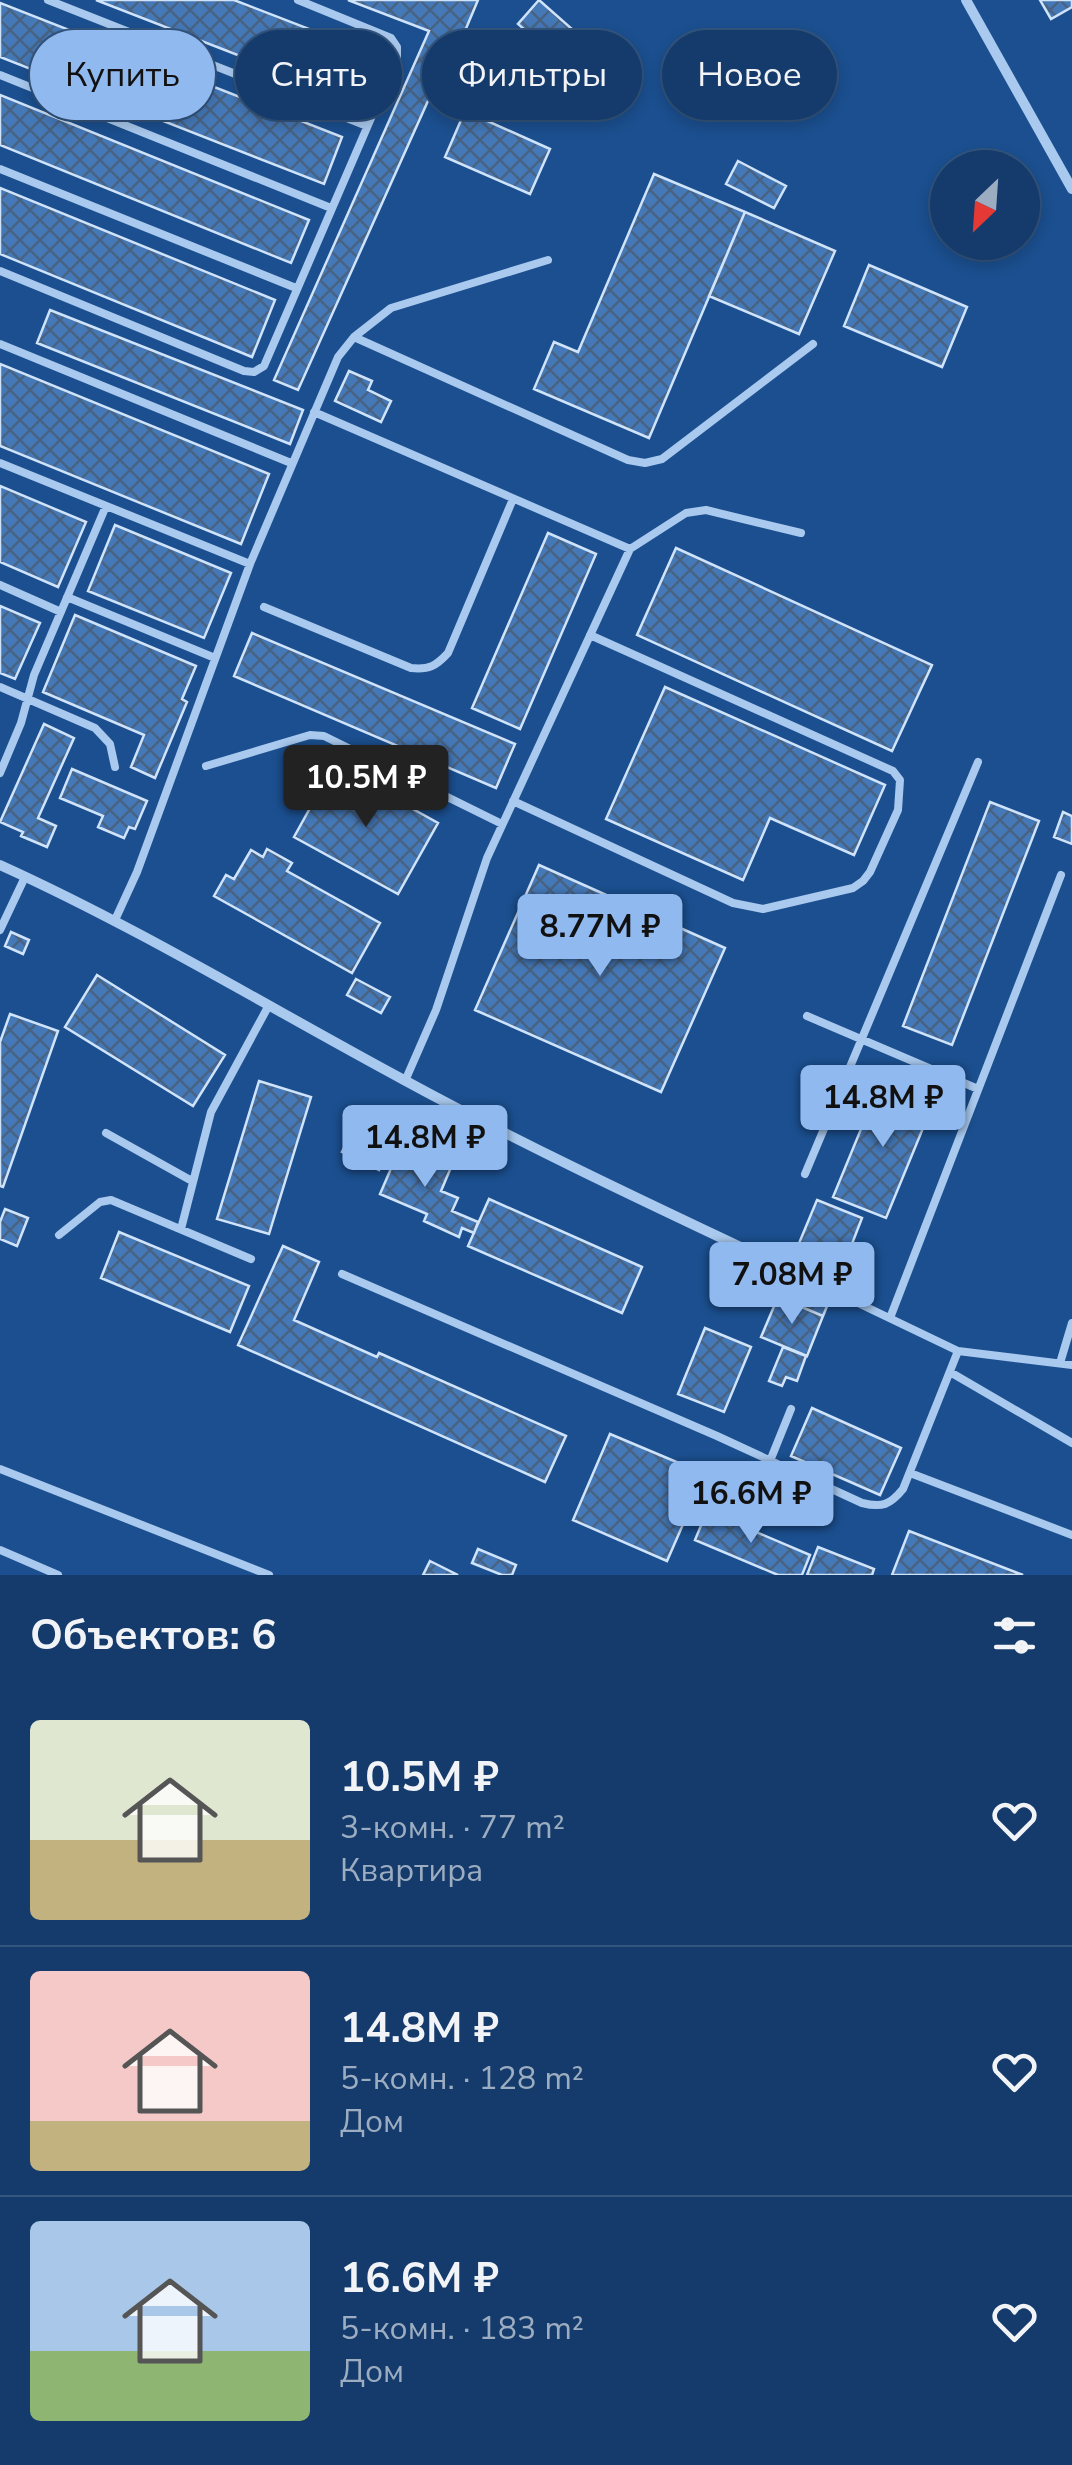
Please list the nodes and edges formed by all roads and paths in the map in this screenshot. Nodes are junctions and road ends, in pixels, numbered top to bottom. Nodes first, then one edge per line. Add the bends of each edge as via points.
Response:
1 (48, 0) edge
2 (298, 0) edge
3 (966, 0) edge
4 (0, 74) edge
5 (368, 126) junction
6 (0, 169) edge
7 (1072, 189) edge
8 (332, 208) junction
9 (548, 260) dead end
10 (0, 272) edge
11 (296, 288) junction
12 (354, 338) junction
13 (0, 344) edge
14 (813, 344) dead end
15 (314, 412) junction
16 (0, 462) edge
17 (291, 463) junction
18 (513, 499) junction
19 (106, 506) junction
20 (801, 534) dead end
21 (630, 548) junction
22 (250, 564) junction
23 (0, 585) edge
24 (67, 597) junction
25 (264, 607) dead end
26 (61, 612) junction
27 (590, 636) junction
28 (215, 658) junction
29 (0, 687) edge
30 (27, 698) junction
31 (978, 762) dead end
32 (206, 766) dead end
33 (115, 768) dead end
34 (0, 773) edge
35 (513, 801) junction
36 (502, 824) junction
37 (0, 866) edge
38 (1061, 875) dead end
39 (24, 876) junction
40 (115, 920) junction
41 (0, 930) edge
42 (269, 1005) junction
43 (807, 1016) dead end
44 (862, 1040) junction
45 (405, 1081) junction
46 (978, 1089) junction
47 (106, 1133) dead end
48 (806, 1174) dead end
49 (192, 1181) junction
50 (181, 1229) junction
51 (60, 1235) dead end
52 (250, 1259) dead end
53 (787, 1269) joint
54 (342, 1274) dead end
55 (890, 1318) junction
56 (1072, 1323) edge
57 (958, 1351) junction
58 (1060, 1363) junction
59 (1072, 1364) edge
60 (950, 1372) junction
61 (791, 1409) dead end
62 (1072, 1443) edge
63 (770, 1460) junction
64 (0, 1469) edge
65 (910, 1473) junction
66 (1072, 1535) edge
67 (0, 1550) edge
68 (58, 1575) edge
69 (270, 1575) edge

1 - 5 lane
2 - 5 lane via 392,38 397,58
3 - 7 street
4 - 8 lane
5 - 8 lane
6 - 11 lane
8 - 11 lane
9 - 12 lane via 392,308
10 - 11 lane via 254,372 264,366
12 - 14 lane via 645,463 662,458
12 - 15 lane
13 - 17 lane
15 - 17 lane
15 - 18 lane
16 - 19 lane
17 - 22 lane
18 - 21 lane
18 - 25 lane via 437,666 411,668
19 - 22 lane
19 - 24 lane
20 - 21 lane via 706,510 686,513
21 - 27 lane
22 - 28 lane
23 - 26 lane
24 - 26 lane
24 - 28 lane
26 - 30 lane
27 - 35 lane
27 - 35 lane via 893,771 900,780 898,810 870,872 853,888 752,908
28 - 40 lane
29 - 30 lane
30 - 33 lane via 95,728 110,744
30 - 34 lane
31 - 44 lane
32 - 36 lane via 324,736
35 - 36 lane
36 - 45 lane
37 - 39 street
38 - 46 lane
39 - 40 street
39 - 41 lane
40 - 42 street
42 - 45 street
42 - 49 lane via 211,1112
43 - 44 lane
44 - 46 lane
44 - 48 lane
45 - 53 street
46 - 55 lane
47 - 49 lane
49 - 50 lane
50 - 51 lane via 111,1200
50 - 52 lane
53 - 55 lane
54 - 63 lane
55 - 57 lane
56 - 58 lane
57 - 58 lane
57 - 60 lane
58 - 59 lane
60 - 62 lane
60 - 65 lane
61 - 63 lane
63 - 65 lane via 878,1508 893,1502
64 - 69 lane
65 - 66 lane
67 - 68 lane

